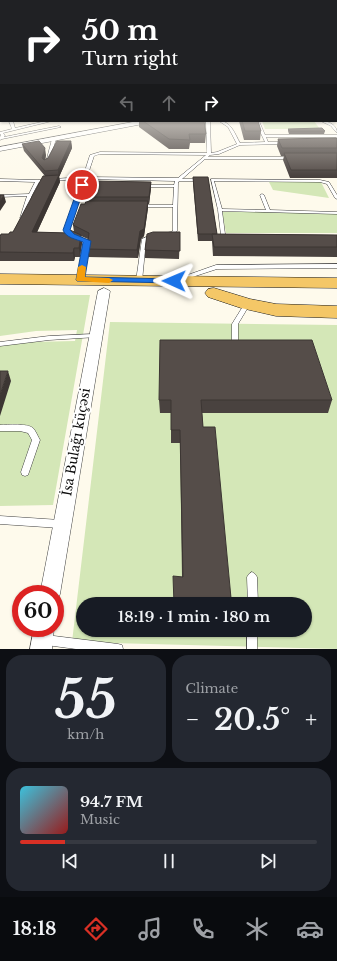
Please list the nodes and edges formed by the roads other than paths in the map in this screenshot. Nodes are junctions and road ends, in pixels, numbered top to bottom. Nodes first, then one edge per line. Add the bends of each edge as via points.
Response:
1 (11, 122) edge
2 (46, 122) edge
3 (143, 122) edge
4 (208, 122) edge
5 (222, 122) edge
6 (257, 122) edge
7 (325, 122) edge
8 (59, 127) dead end
9 (14, 130) junction
10 (337, 132) edge
11 (0, 133) edge
12 (264, 136) junction
13 (337, 136) edge
14 (0, 139) edge
15 (54, 139) junction
16 (267, 143) junction
17 (290, 143) edge
18 (239, 144) junction
19 (0, 149) edge
20 (209, 154) junction
21 (204, 158) junction
22 (298, 158) edge
23 (46, 165) edge
24 (85, 178) junction
25 (179, 179) junction
26 (0, 180) edge
27 (212, 180) junction
28 (38, 181) junction
29 (82, 185) junction
30 (106, 186) edge
31 (137, 186) edge
32 (175, 186) junction
33 (262, 195) dead end
34 (0, 196) edge
35 (30, 196) junction
36 (337, 198) edge
37 (75, 206) junction
38 (82, 206) edge
39 (136, 206) edge
40 (175, 206) junction
41 (220, 210) junction
42 (269, 212) junction
43 (337, 213) edge
44 (19, 224) edge
45 (233, 238) edge
46 (337, 266) edge
47 (337, 273) edge
48 (0, 279) edge
49 (80, 280) junction
50 (139, 281) junction
51 (174, 281) junction
52 (337, 284) edge
53 (0, 290) edge
54 (104, 291) junction
55 (214, 293) junction
56 (337, 294) edge
57 (246, 304) junction
58 (337, 312) edge
59 (95, 336) junction
60 (235, 340) edge
61 (0, 344) edge
62 (0, 428) edge
63 (25, 472) dead end
64 (0, 520) edge
65 (62, 524) junction
66 (252, 577) dead end
67 (52, 585) edge
68 (253, 597) edge
69 (252, 637) edge
70 (42, 639) edge
71 (118, 649) edge
72 (252, 649) edge

1 - 9 lane
2 - 9 lane
3 - 15 street
4 - 20 lane
5 - 18 lane via 230,127
6 - 12 lane
7 - 10 lane via 332,125
8 - 14 lane
9 - 11 lane
11 - 14 lane via 3,135
12 - 13 lane
12 - 16 lane
15 - 19 street
15 - 23 lane
16 - 17 lane
16 - 18 lane
18 - 20 lane
20 - 21 lane
20 - 24 lane via 94,154
21 - 22 lane
21 - 25 lane
24 - 25 lane
24 - 28 lane
24 - 29 lane
25 - 27 lane
25 - 32 lane
26 - 28 lane
27 - 36 lane via 320,181 328,183
27 - 41 lane
28 - 35 lane
29 - 30 lane
29 - 37 lane
31 - 32 lane
32 - 40 lane
33 - 42 lane
34 - 35 lane
35 - 44 lane
37 - 38 lane
37 - 49 lane via 68,233 87,241
39 - 40 lane
40 - 50 lane via 174,233 144,239
41 - 42 lane
41 - 45 lane via 223,235
42 - 43 lane
46 - 51 lane via 216,267
47 - 51 main road via 236,273
48 - 49 main road
49 - 50 main road
50 - 51 main road
51 - 52 main road
53 - 54 main road
54 - 55 main road
54 - 59 street, İsa Bulağı küçəsi
55 - 56 main road
55 - 57 main road
57 - 58 main road via 290,312
57 - 60 lane via 235,324
59 - 61 lane
59 - 65 street, İsa Bulağı küçəsi
62 - 63 lane via 30,430 36,440
64 - 65 lane
65 - 67 street, İsa Bulağı küçəsi
66 - 68 lane
69 - 72 lane
70 - 71 lane

